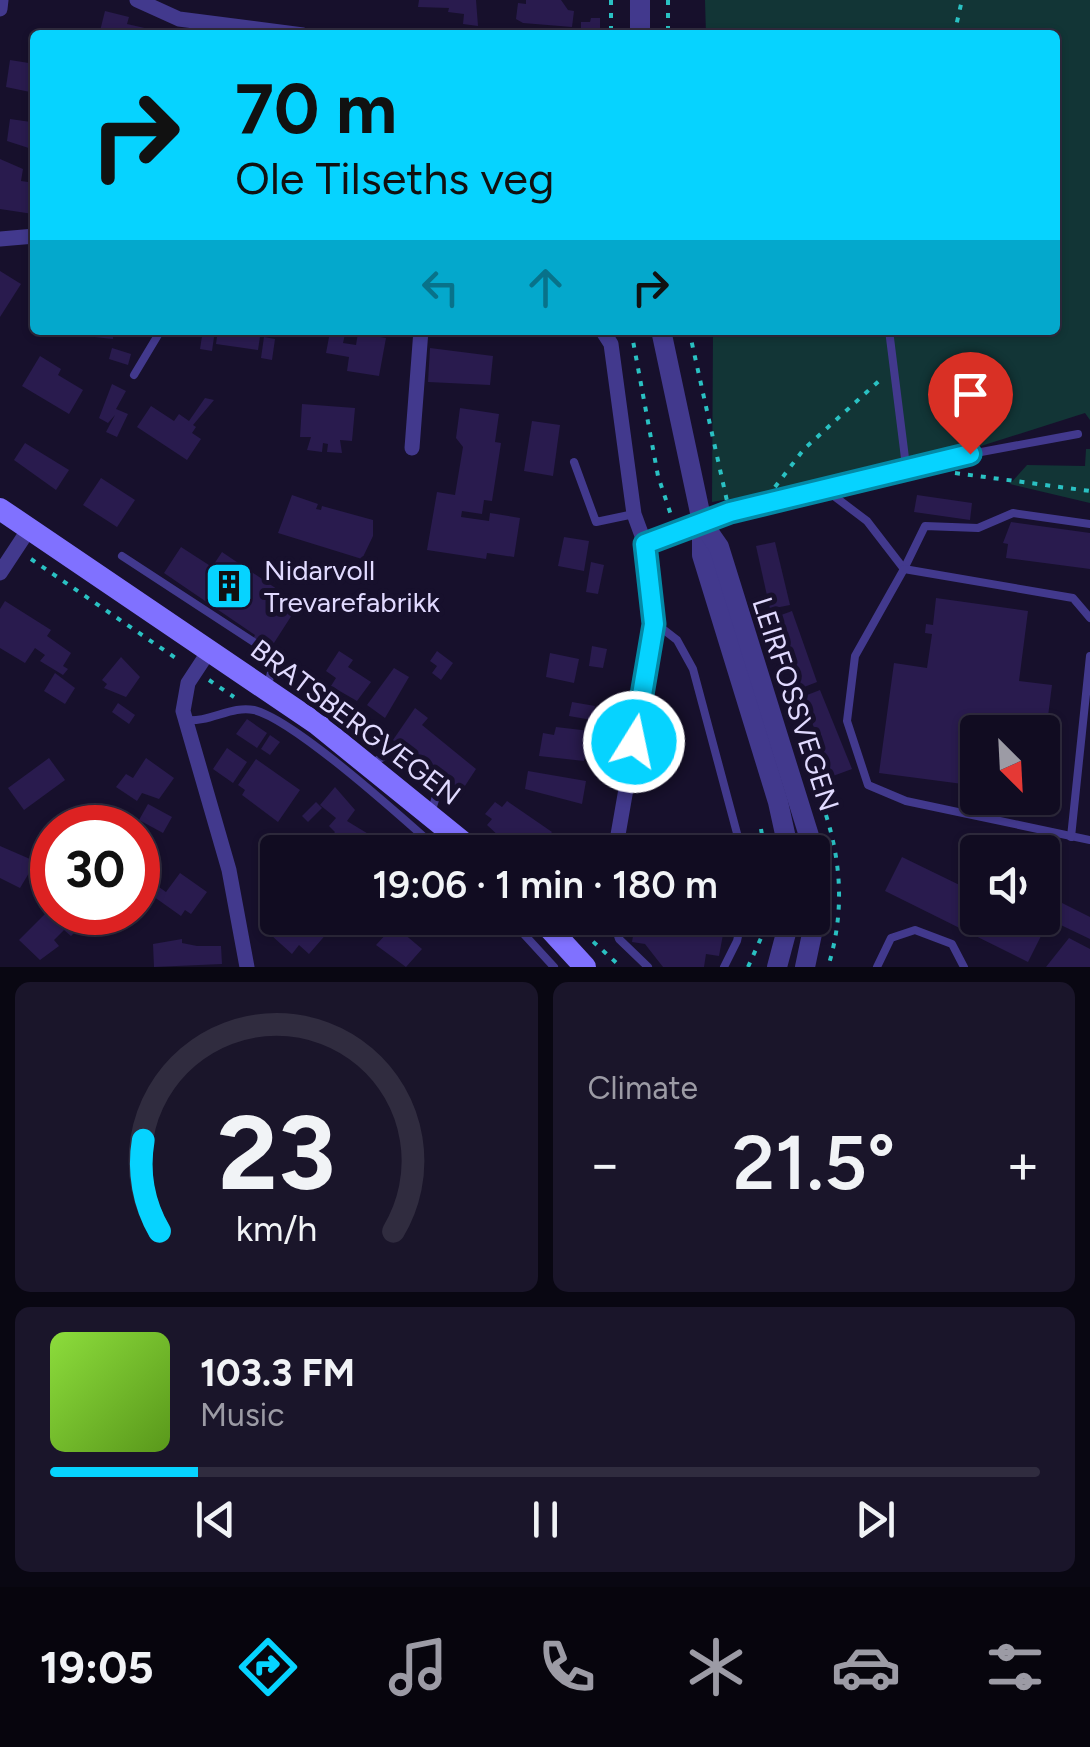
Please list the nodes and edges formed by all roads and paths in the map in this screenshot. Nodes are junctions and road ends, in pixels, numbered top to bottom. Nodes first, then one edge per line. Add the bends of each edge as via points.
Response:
1 (2, 0) edge
2 (137, 0) edge
3 (611, 0) edge
4 (640, 0) edge
5 (668, 0) edge
6 (962, 0) edge
7 (0, 8) edge
8 (265, 30) edge
9 (611, 30) edge
10 (640, 30) edge
11 (668, 30) edge
12 (955, 30) edge
13 (30, 236) edge
14 (0, 239) edge
15 (157, 335) edge
16 (421, 335) edge
17 (605, 335) edge
18 (632, 335) edge
19 (662, 335) edge
20 (890, 335) edge
21 (895, 367) junction
22 (134, 375) dead end
23 (1078, 434) dead end
24 (412, 448) dead end
25 (574, 462) dead end
26 (906, 466) junction
27 (943, 471) dead end
28 (826, 490) junction
29 (1090, 491) edge
30 (762, 505) junction
31 (0, 510) edge
32 (634, 514) junction
33 (671, 515) dead end
34 (702, 522) junction
35 (1090, 524) edge
36 (23, 539) junction
37 (645, 544) junction
38 (122, 556) dead end
39 (904, 569) junction
40 (0, 573) edge
41 (1090, 618) edge
42 (654, 624) junction
43 (209, 651) junction
44 (1090, 656) edge
45 (196, 672) junction
46 (261, 700) junction
47 (185, 720) junction
48 (420, 835) edge
49 (456, 835) edge
50 (618, 835) edge
51 (737, 835) edge
52 (785, 835) edge
53 (1070, 837) junction
54 (1090, 840) edge
55 (525, 935) edge
56 (556, 935) edge
57 (588, 935) edge
58 (619, 935) edge
59 (739, 935) edge
60 (762, 935) edge
61 (785, 935) edge
62 (247, 967) edge
63 (554, 967) edge
64 (585, 967) edge
65 (621, 967) edge
66 (648, 967) edge
67 (724, 967) edge
68 (748, 967) edge
69 (777, 967) edge
70 (805, 967) edge
71 (877, 967) edge
72 (964, 967) edge

1 - 7 street
2 - 8 street via 180,19
3 - 9 path
4 - 10 street
5 - 11 path
6 - 12 path
13 - 14 street
15 - 22 lane
16 - 24 street
17 - 32 street
18 - 33 path
19 - 34 street, LEIRFOSSVEGEN
20 - 21 lane
21 - 26 lane
21 - 30 path via 804,448
23 - 26 lane
25 - 32 lane via 596,522
26 - 28 lane
27 - 29 path
28 - 30 lane
28 - 39 lane via 867,521
30 - 34 lane
31 - 36 main road, BRATSBERGVEGEN
32 - 37 street
34 - 37 street
34 - 52 street, LEIRFOSSVEGEN via 702,555
34 - 70 street, LEIRFOSSVEGEN via 719,547 810,839 817,910
35 - 39 lane via 1013,513 978,528 924,526
36 - 40 street
36 - 43 main road, BRATSBERGVEGEN
36 - 45 path
37 - 42 street
38 - 46 lane via 276,656
39 - 41 lane via 1074,598
39 - 53 lane via 855,656 848,721 868,785 906,801
42 - 50 street
42 - 51 lane via 677,640 693,669
43 - 45 street
43 - 46 main road, BRATSBERGVEGEN
44 - 53 lane
45 - 46 path
45 - 47 street via 185,692
46 - 47 lane via 206,720
46 - 48 lane
46 - 49 main road, BRATSBERGVEGEN via 370,764
47 - 62 street via 230,870
53 - 54 lane
55 - 63 lane
56 - 64 main road
57 - 65 path
58 - 66 lane
59 - 67 lane
60 - 68 path
61 - 69 street
71 - 72 lane via 891,938 915,930 952,944

